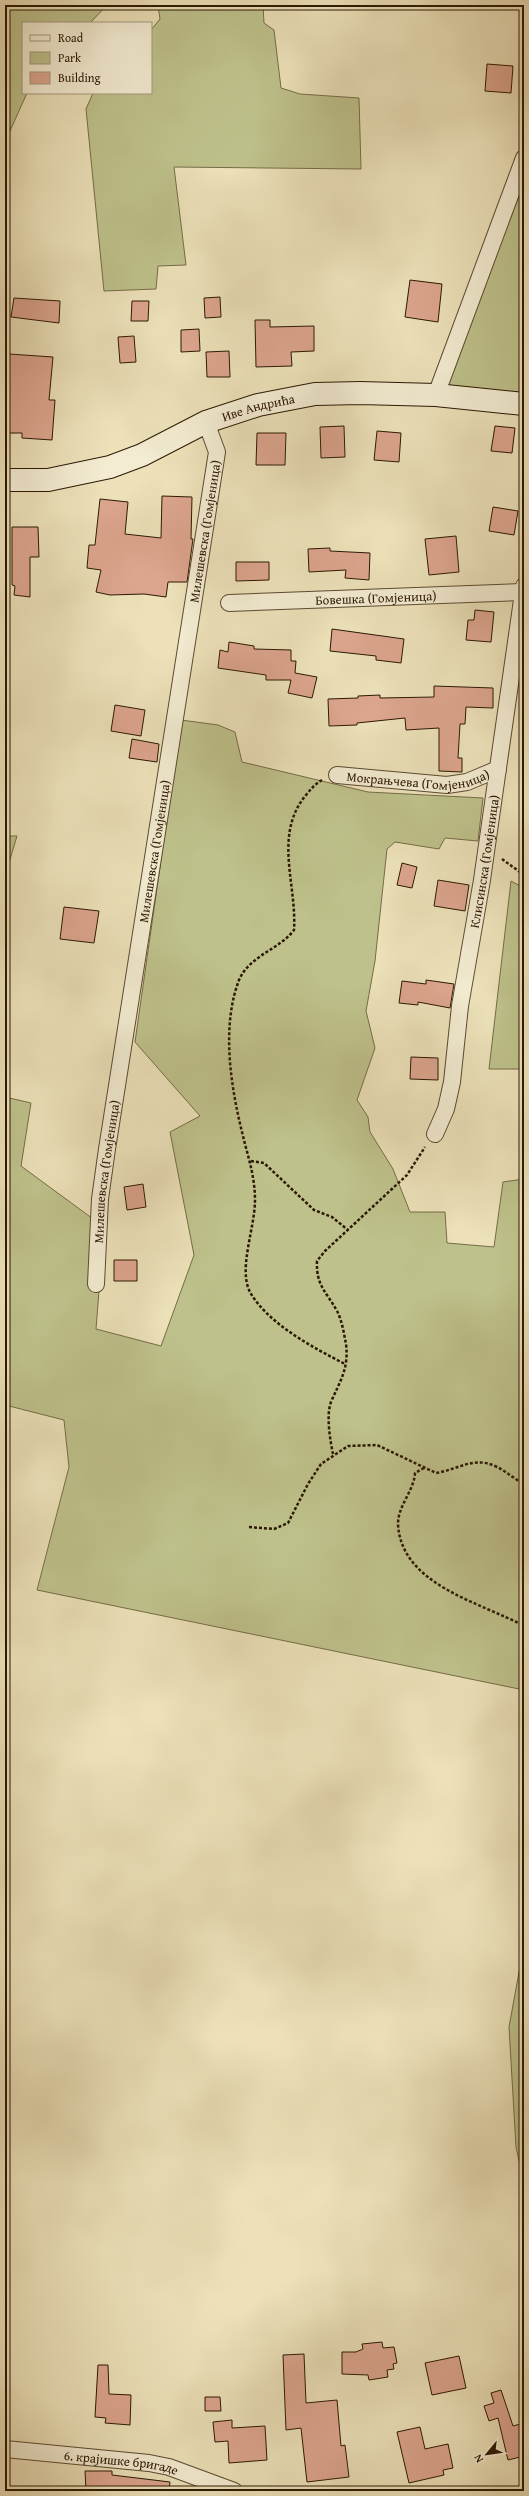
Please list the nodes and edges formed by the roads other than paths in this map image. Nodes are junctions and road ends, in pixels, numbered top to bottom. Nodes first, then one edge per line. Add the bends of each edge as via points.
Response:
1 (524, 158) edge
2 (436, 395) junction
3 (524, 404) edge
4 (206, 422) junction
5 (5, 480) edge
6 (523, 590) edge
7 (229, 603) dead end
8 (498, 769) junction
9 (337, 775) road end
10 (435, 1134) road end
11 (96, 1284) dead end
12 (5, 2449) edge
13 (234, 2491) edge

1 - 2 street
2 - 3 street, Иве Андрића
2 - 4 street, Иве Андрића via 315,394 258,405
4 - 5 street, Иве Андрића via 142,456 110,467 48,480
4 - 11 street, Милешевска (Гомјеница) via 217,452 106,1156 100,1199
6 - 7 street, Бовешка (Гомјеница)
6 - 8 street, Клисинска (Гомјеница)
8 - 9 street, Мокрањчева (Гомјеница) via 467,782 447,785
8 - 10 street, Клисинска (Гомјеница) via 460,1006 452,1082 446,1109
12 - 13 street, 6. крајишке бригаде via 149,2463 169,2467

